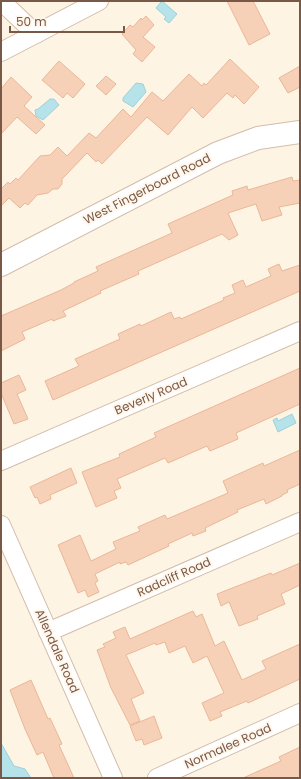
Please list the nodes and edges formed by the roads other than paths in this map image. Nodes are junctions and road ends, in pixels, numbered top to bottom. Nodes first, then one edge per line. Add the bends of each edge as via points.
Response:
1 (99, 1) edge
2 (1, 2) edge
3 (36, 34) junction
4 (1, 52) edge
5 (300, 132) edge
6 (1, 265) edge
7 (300, 331) edge
8 (1, 461) edge
9 (300, 522) edge
10 (1, 525) edge
11 (48, 632) junction
12 (300, 713) edge
13 (113, 778) edge
14 (156, 778) edge

1 - 3 street
2 - 3 street
3 - 4 street
5 - 6 street, West Fingerboard Road via 258,138 218,153
7 - 8 street, Beverly Road
9 - 11 street, Radcliff Road
10 - 11 street, Allendale Road
11 - 13 street, Allendale Road
12 - 14 street, Normalee Road

